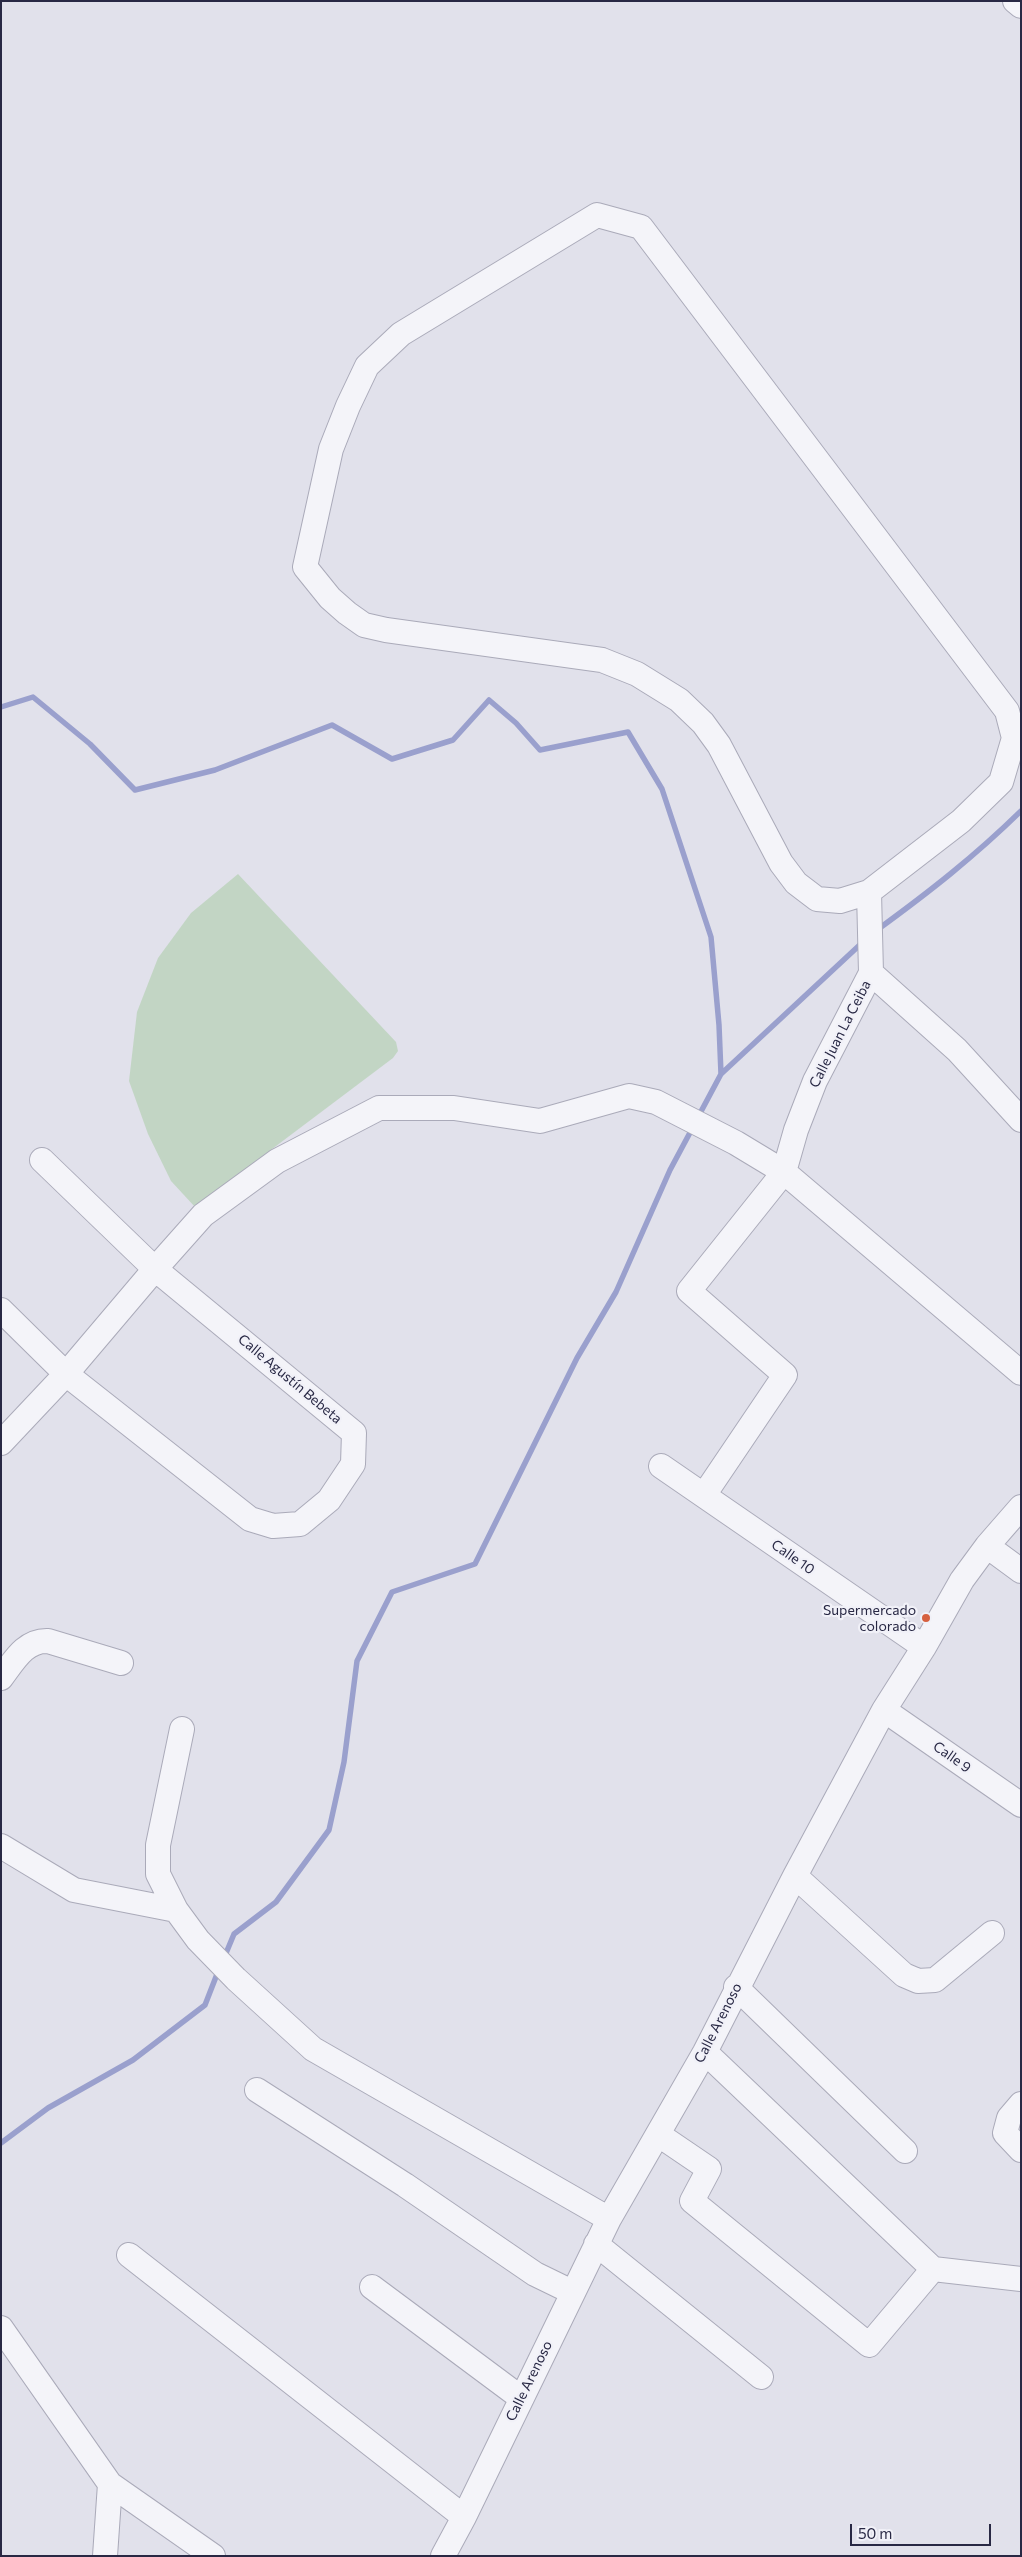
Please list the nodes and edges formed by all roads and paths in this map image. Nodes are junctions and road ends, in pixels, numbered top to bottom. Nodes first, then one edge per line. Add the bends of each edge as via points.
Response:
1 (1014, 1) edge
2 (1021, 6) edge
3 (869, 892) junction
4 (871, 967) junction
5 (1021, 1120) edge
6 (42, 1160) dead end
7 (784, 1172) junction
8 (154, 1269) junction
9 (1, 1310) edge
10 (66, 1374) junction
11 (1021, 1374) edge
12 (1, 1443) edge
13 (661, 1466) dead end
14 (704, 1495) junction
15 (1021, 1508) edge
16 (986, 1546) junction
17 (1021, 1572) edge
18 (924, 1647) junction
19 (121, 1663) dead end
20 (1, 1678) edge
21 (884, 1710) junction
22 (182, 1729) dead end
23 (1021, 1805) edge
24 (1, 1846) edge
25 (795, 1876) junction
26 (176, 1910) junction
27 (992, 1933) dead end
28 (736, 1987) junction
29 (705, 2052) junction
30 (257, 2090) dead end
31 (1021, 2104) edge
32 (659, 2134) junction
33 (1021, 2150) edge
34 (905, 2151) dead end
35 (609, 2219) junction
36 (596, 2244) junction
37 (129, 2255) dead end
38 (934, 2269) junction
39 (1021, 2279) edge
40 (372, 2287) dead end
41 (572, 2292) junction
42 (1, 2328) edge
43 (761, 2377) dead end
44 (521, 2398) junction
45 (110, 2484) junction
46 (464, 2517) junction
47 (105, 2556) edge
48 (213, 2556) edge
49 (443, 2556) edge

1 - 2 street
3 - 3 street via 961,821 1001,782 1014,738 1007,711 641,227 597,214 401,334 367,366 331,450 305,567 330,598 364,625 602,660 637,674 679,700 703,722 719,745 781,863 796,883 817,899 840,901
3 - 4 street, Calle Juan La Ceiba
4 - 5 street via 957,1050
4 - 7 street, Calle Juan La Ceiba via 815,1081
6 - 8 street, Calle Agustín Bebeta
7 - 8 street via 656,1102 629,1096 540,1121 454,1108 379,1108 277,1161 203,1215
7 - 11 street
7 - 14 street via 689,1291 785,1375
8 - 10 street
8 - 10 street, Calle Agustín Bebeta via 354,1433 354,1464 329,1500 300,1524 272,1526 250,1519
9 - 10 street, Calle Agustín Bebeta
10 - 12 street
13 - 14 street, Calle 10
14 - 18 street, Calle 10
15 - 16 street, Calle Arenoso
16 - 17 street
16 - 18 street, Calle Arenoso via 962,1580
18 - 21 street, Calle Arenoso
19 - 20 street via 37,1640 27,1646
21 - 23 street, Calle 9
21 - 25 street, Calle Arenoso
22 - 26 street via 158,1845 158,1874
24 - 26 street via 74,1890
25 - 27 street via 904,1975 918,1981 936,1980
25 - 28 street, Calle Arenoso
26 - 35 street via 198,1940 236,1979 313,2049
28 - 29 street, Calle Arenoso
28 - 34 street
29 - 32 street, Calle Arenoso
29 - 38 street
30 - 41 street via 535,2274
31 - 33 street via 1009,2118 1005,2133
32 - 35 street, Calle Arenoso
32 - 38 street via 709,2169 692,2201 869,2345
35 - 36 street, Calle Arenoso
36 - 41 street, Calle Arenoso
36 - 43 street
37 - 46 street
38 - 39 street
40 - 44 street
41 - 44 street, Calle Arenoso
42 - 45 street
44 - 46 street, Calle Arenoso
45 - 47 street
45 - 48 street
46 - 49 street, Calle Arenoso

